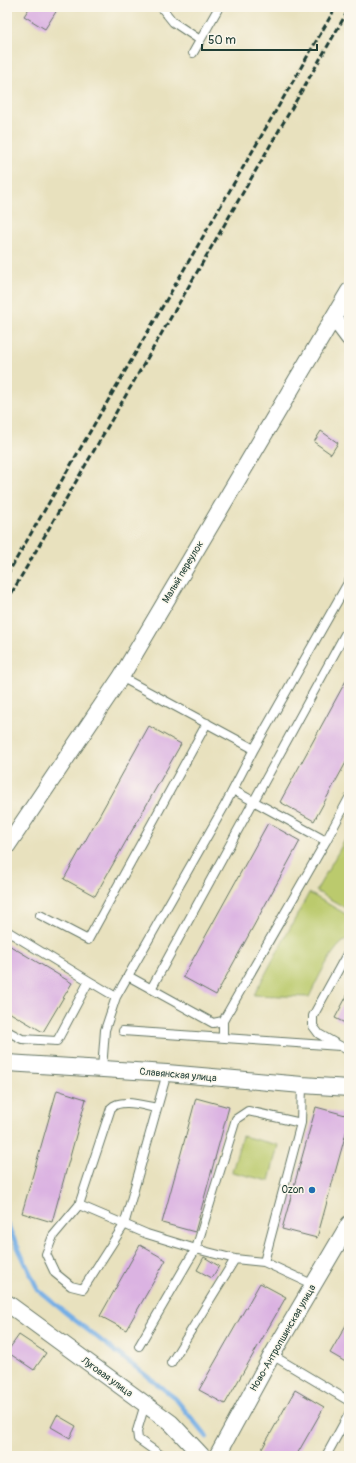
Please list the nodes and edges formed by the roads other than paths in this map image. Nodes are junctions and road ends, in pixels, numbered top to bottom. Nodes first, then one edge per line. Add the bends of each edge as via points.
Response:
1 (161, 7) edge
2 (219, 7) edge
3 (200, 40) junction
4 (193, 53) dead end
5 (349, 291) edge
6 (334, 318) junction
7 (349, 338) edge
8 (348, 585) edge
9 (349, 627) edge
10 (121, 677) junction
11 (207, 724) junction
12 (254, 749) junction
13 (233, 790) junction
14 (349, 798) edge
15 (253, 801) junction
16 (326, 841) junction
17 (7, 846) edge
18 (40, 915) dead end
19 (7, 931) edge
20 (349, 952) edge
21 (128, 976) junction
22 (89, 981) junction
23 (151, 989) junction
24 (116, 997) junction
25 (223, 1021) junction
26 (7, 1031) edge
27 (123, 1031) dead end
28 (223, 1037) junction
29 (340, 1046) junction
30 (349, 1051) edge
31 (7, 1063) edge
32 (102, 1069) junction
33 (167, 1073) junction
34 (302, 1085) junction
35 (349, 1088) edge
36 (157, 1108) junction
37 (301, 1124) junction
38 (79, 1205) junction
39 (349, 1224) edge
40 (124, 1225) junction
41 (196, 1249) junction
42 (235, 1259) junction
43 (264, 1262) junction
44 (314, 1285) junction
45 (7, 1303) edge
46 (139, 1346) dead end
47 (272, 1355) junction
48 (171, 1363) dead end
49 (349, 1401) edge
50 (144, 1404) junction
51 (349, 1414) edge
52 (218, 1455) edge
53 (162, 1456) edge
54 (202, 1456) edge
55 (326, 1456) edge

1 - 3 lane via 173,22
2 - 3 lane
3 - 4 lane
5 - 6 street, Малый переулок
6 - 7 street
6 - 10 street, Малый переулок
8 - 12 lane
9 - 15 lane
10 - 11 lane
10 - 17 street, Малый переулок
11 - 12 lane
11 - 18 lane via 88,940
12 - 13 lane
13 - 15 lane
13 - 21 lane
14 - 16 lane
15 - 16 lane
15 - 23 lane
16 - 25 lane
19 - 22 lane
20 - 29 lane via 313,1016 313,1026 319,1034
21 - 23 lane
21 - 24 lane
22 - 24 lane
22 - 26 lane via 57,1041 22,1039
23 - 25 lane via 213,1023
24 - 32 lane via 105,1030
25 - 28 lane
27 - 28 lane
28 - 29 lane
29 - 30 lane
31 - 32 street, Славянская улица
32 - 33 street, Славянская улица
33 - 34 street, Славянская улица
33 - 36 lane
34 - 35 street, Славянская улица
34 - 37 lane
36 - 38 lane via 123,1103 115,1104 111,1108
36 - 40 lane
37 - 41 lane via 248,1111 236,1119
37 - 43 lane
38 - 40 lane
38 - 40 lane via 53,1236 46,1254 55,1272 71,1286 83,1289
39 - 44 street, Ново-Антропшинская улица
40 - 41 lane
41 - 42 lane
41 - 46 lane
42 - 43 lane
42 - 48 lane
43 - 44 lane
44 - 47 street, Ново-Антропшинская улица
45 - 50 street, Луговая улица
47 - 49 lane
47 - 52 street, Ново-Антропшинская улица
50 - 53 lane via 137,1431 138,1439
50 - 54 street, Луговая улица via 170,1423
51 - 55 lane

